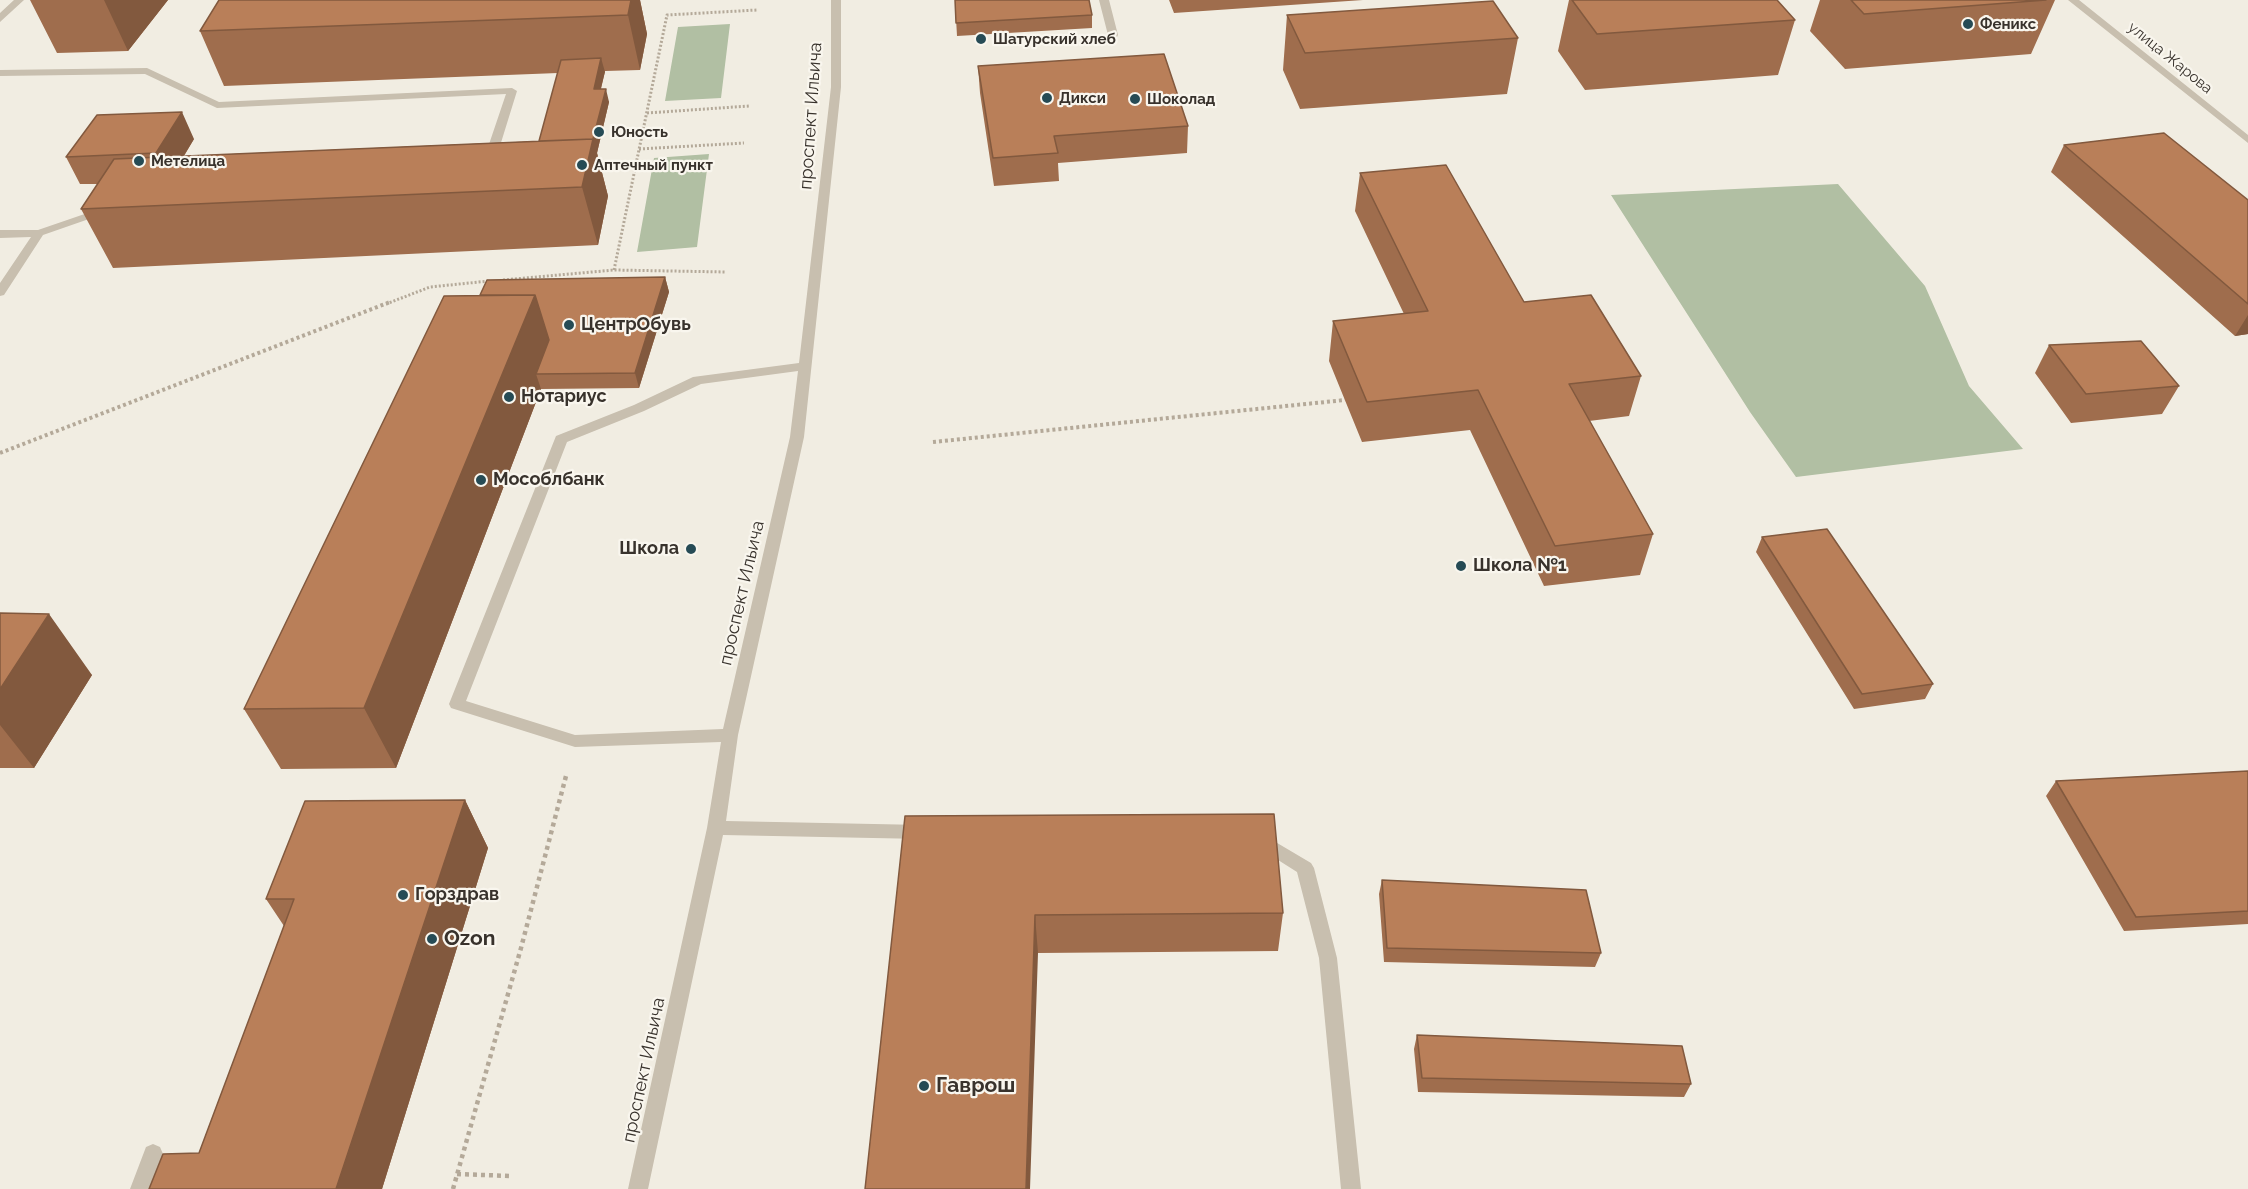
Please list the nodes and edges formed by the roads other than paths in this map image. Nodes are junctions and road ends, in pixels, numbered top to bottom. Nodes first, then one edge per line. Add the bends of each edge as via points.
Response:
1 (19, 0) edge
2 (836, 0) edge
3 (1104, 0) edge
4 (2073, 0) edge
5 (0, 20) edge
6 (1113, 35) dead end
7 (0, 73) edge
8 (2248, 140) edge
9 (484, 178) edge
10 (112, 208) edge
11 (39, 233) junction
12 (0, 234) edge
13 (0, 292) edge
14 (806, 366) junction
15 (730, 735) junction
16 (716, 828) junction
17 (935, 832) edge
18 (1240, 840) edge
19 (153, 1154) dead end
20 (140, 1189) edge
21 (638, 1189) edge
22 (1351, 1189) edge

1 - 5 street
2 - 14 street, проспект Ильича via 836,87
3 - 6 street
4 - 8 street, улица Жарова
7 - 9 street via 147,71 217,105 512,91
10 - 11 street
11 - 12 street
11 - 13 street
14 - 15 street, проспект Ильича via 797,437
14 - 15 street via 698,380 561,439 457,704 575,741
15 - 16 street, проспект Ильича
16 - 17 street
16 - 21 street, проспект Ильича
18 - 22 street via 1264,841 1305,868 1328,958
19 - 20 street

